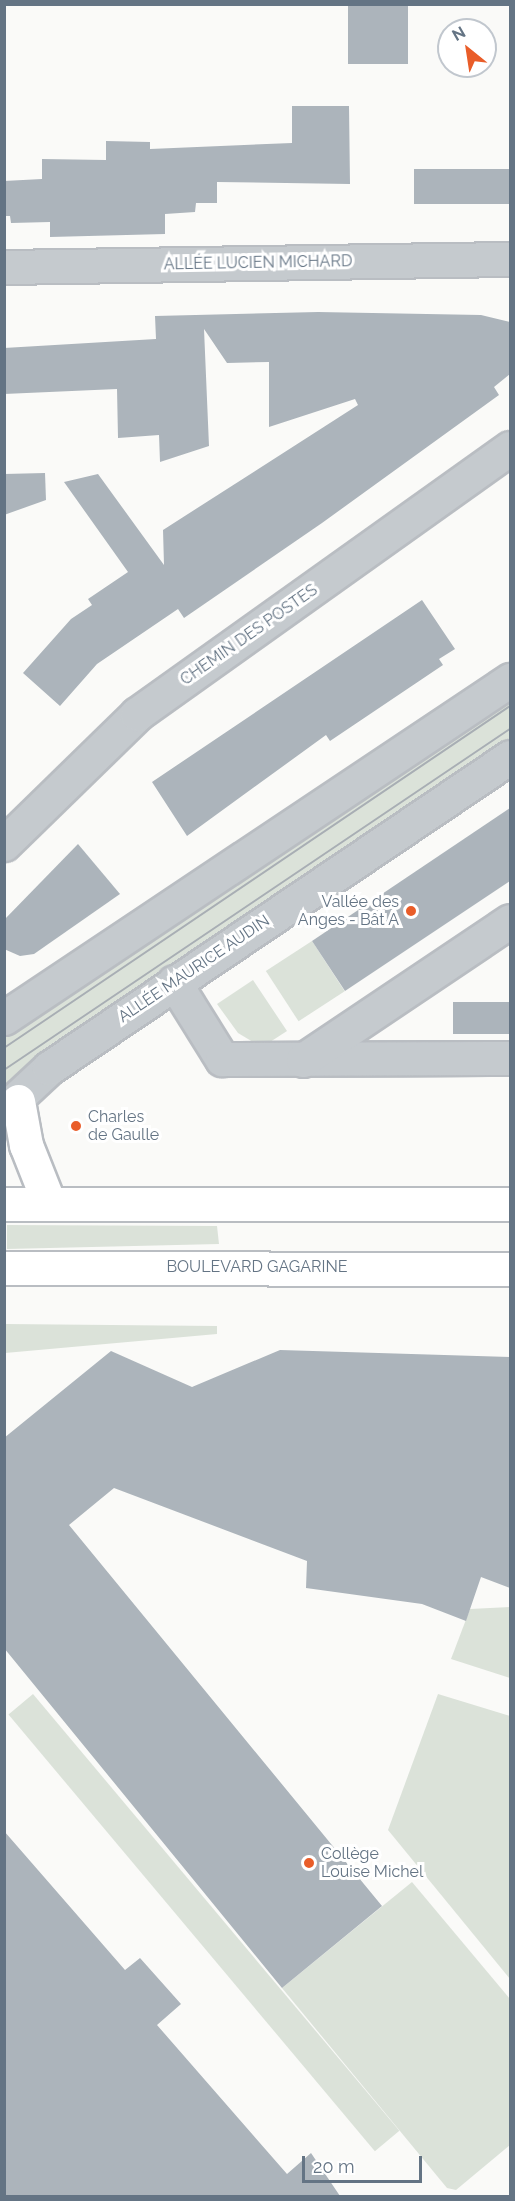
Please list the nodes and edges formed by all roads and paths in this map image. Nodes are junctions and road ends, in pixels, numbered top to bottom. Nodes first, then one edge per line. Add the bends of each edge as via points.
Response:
1 (510, 259) edge
2 (4, 267) edge
3 (510, 448) edge
4 (510, 680) edge
5 (510, 757) edge
6 (4, 844) edge
7 (510, 921) edge
8 (174, 982) junction
9 (4, 1018) edge
10 (510, 1058) edge
11 (303, 1060) junction
12 (11, 1105) edge
13 (49, 1203) junction
14 (4, 1204) edge
15 (510, 1204) edge
16 (4, 1268) edge
17 (510, 1269) edge

1 - 2 street, ALLÉE LUCIEN MICHARD
3 - 6 street, CHEMIN DES POSTES via 137,714
4 - 9 street
5 - 8 street, ALLÉE MAURICE AUDIN
7 - 11 street
8 - 11 street via 222,1059
8 - 12 street, ALLÉE MAURICE AUDIN via 49,1068
10 - 11 street
12 - 13 main road
13 - 14 main road
13 - 15 main road
16 - 17 main road, BOULEVARD GAGARINE

